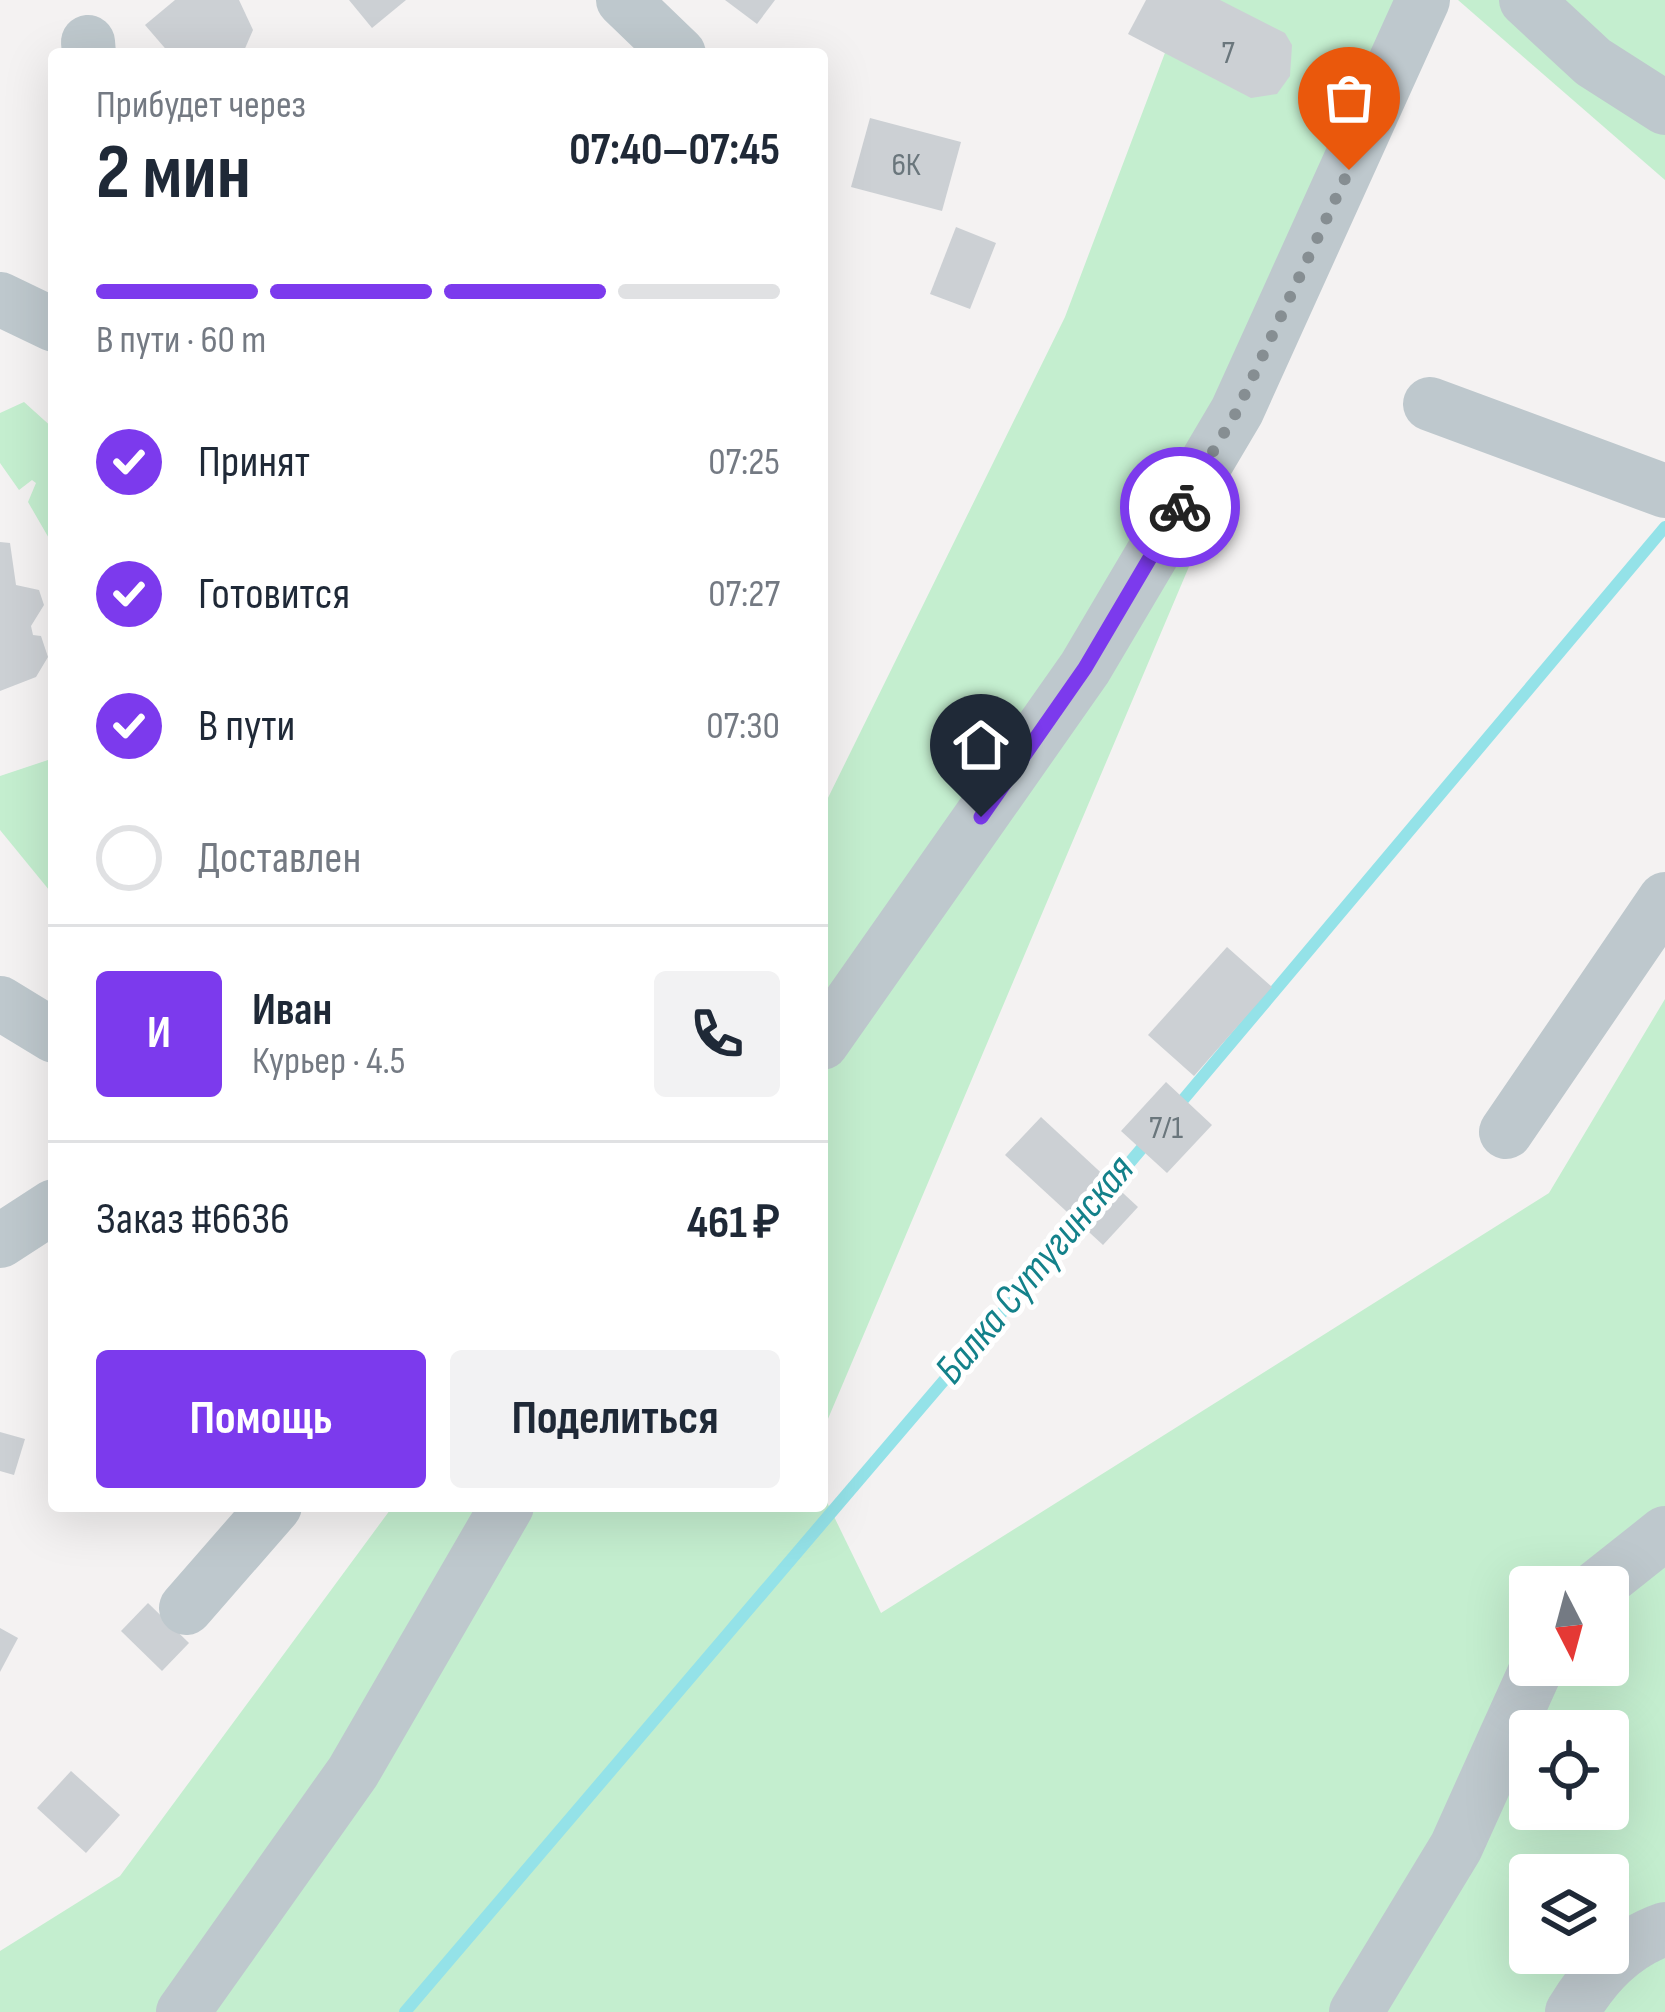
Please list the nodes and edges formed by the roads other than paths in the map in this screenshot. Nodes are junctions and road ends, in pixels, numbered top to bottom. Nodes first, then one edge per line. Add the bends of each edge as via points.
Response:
1 (623, 0) edge
2 (1423, 0) edge
3 (1526, 0) edge
4 (673, 48) edge
5 (1665, 108) edge
6 (0, 299) edge
7 (48, 322) edge
8 (1430, 404) dead end
9 (1665, 491) edge
10 (1665, 899) edge
11 (0, 1004) edge
12 (48, 1032) edge
13 (828, 1034) edge
14 (1506, 1132) dead end
15 (48, 1210) edge
16 (0, 1241) edge
17 (270, 1512) edge
18 (504, 1512) edge
19 (1665, 1533) edge
20 (1623, 1566) edge
21 (186, 1608) dead end
22 (1529, 1686) edge
23 (1665, 1929) edge
24 (183, 2012) edge
25 (1356, 2012) edge
26 (1572, 2012) edge

1 - 4 street
2 - 13 street via 1237,411 1085,668
3 - 5 street via 1594,62
6 - 7 street
8 - 9 street
10 - 14 street
11 - 12 street
15 - 16 street
17 - 21 street
18 - 24 street via 353,1772
19 - 20 street
22 - 25 street via 1456,1847
23 - 26 street via 1640,1938 1594,1976

